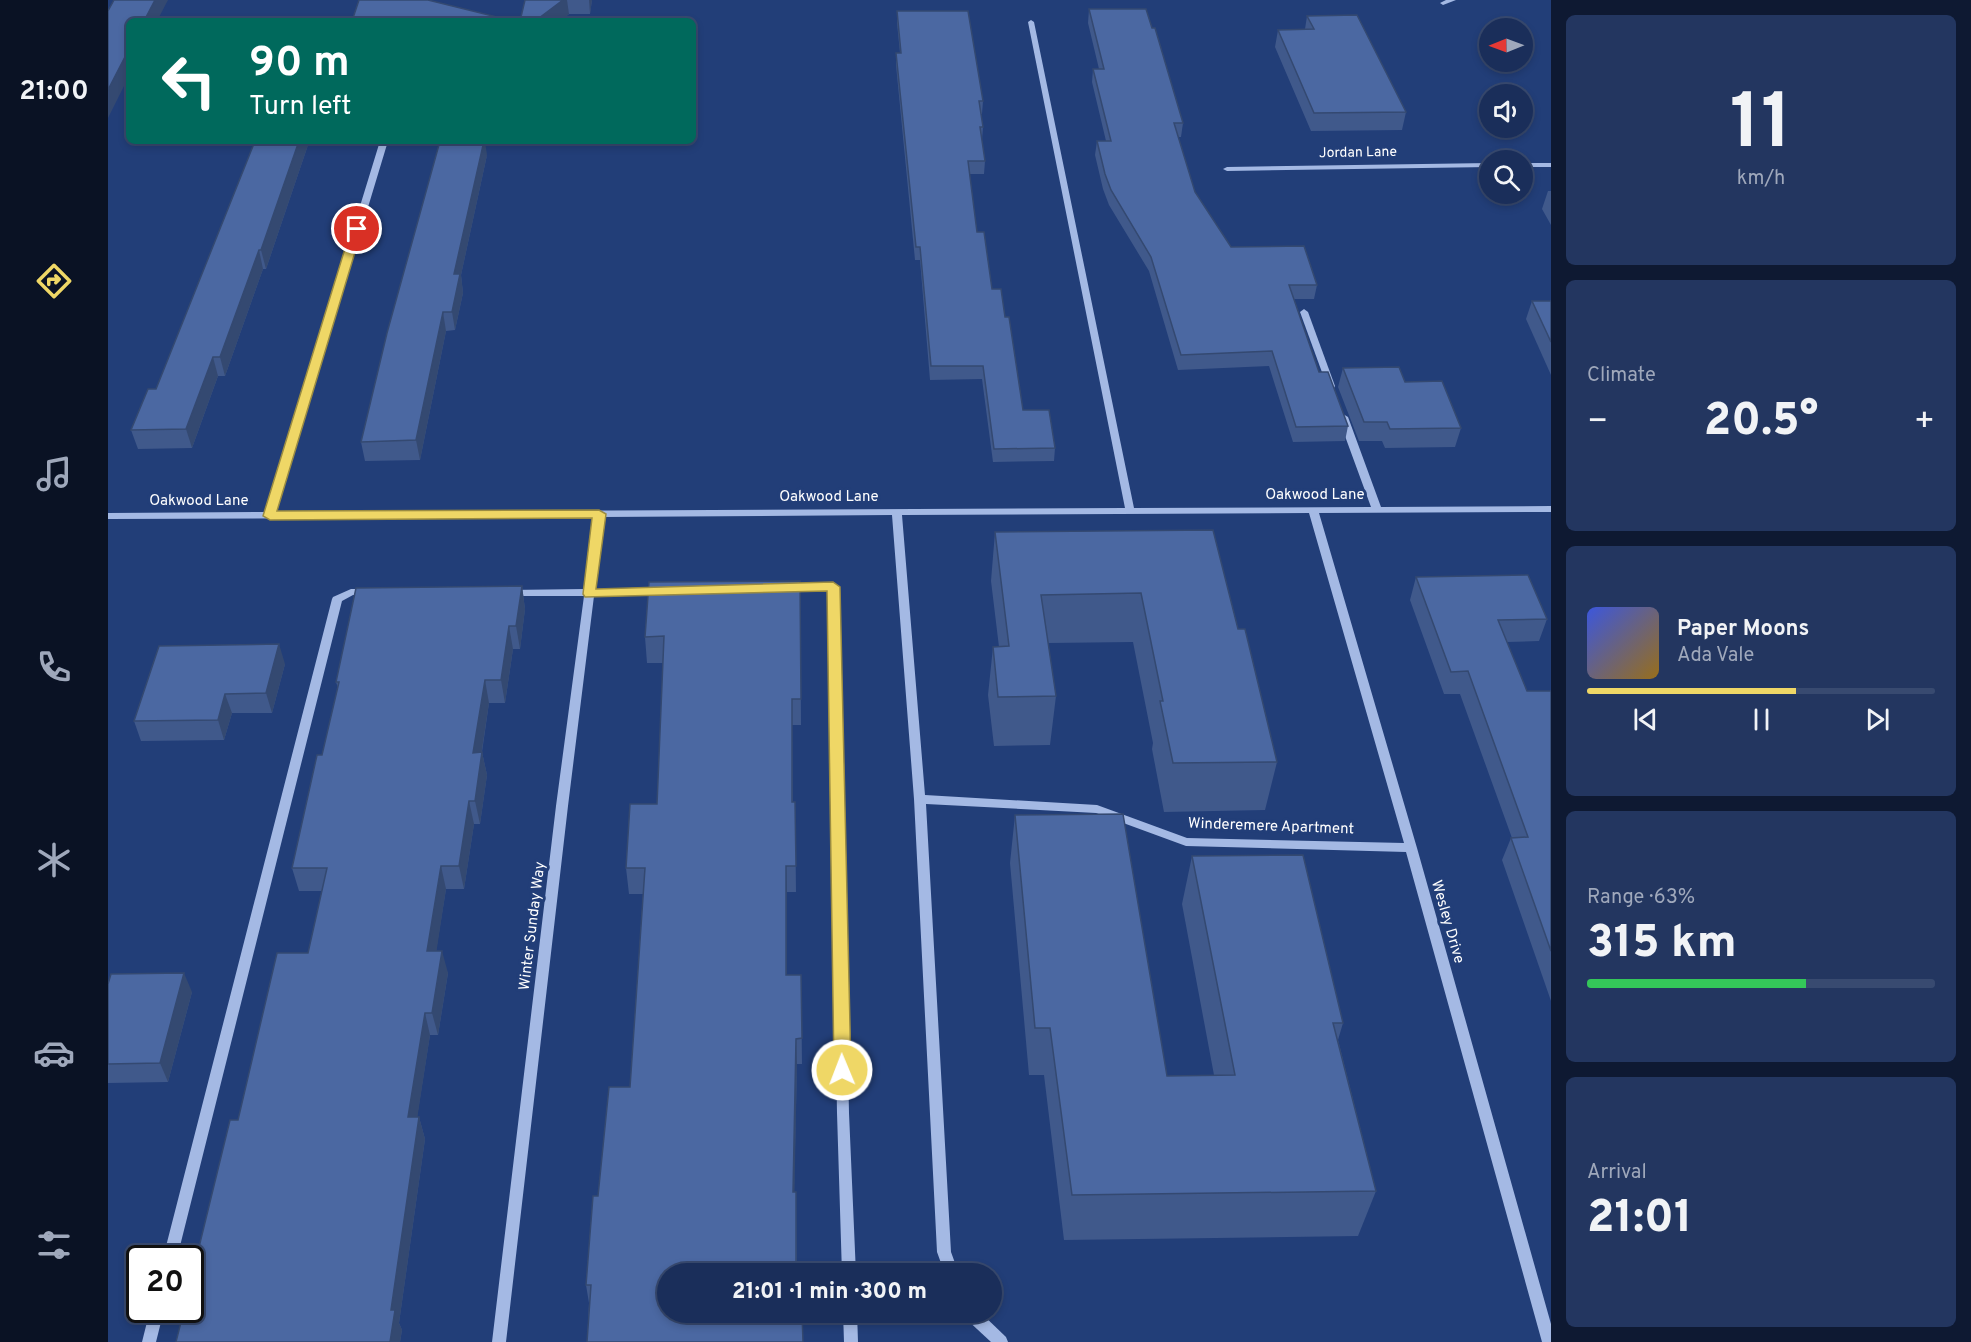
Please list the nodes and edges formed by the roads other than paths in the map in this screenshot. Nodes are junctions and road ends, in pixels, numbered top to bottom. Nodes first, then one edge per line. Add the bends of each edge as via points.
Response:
1 (1453, 0) edge
2 (1443, 3) dead end
3 (1031, 22) dead end
4 (383, 144) edge
5 (1479, 165) edge
6 (1533, 165) edge
7 (1551, 165) edge
8 (1227, 169) dead end
9 (1304, 312) dead end
10 (1336, 400) edge
11 (1341, 411) edge
12 (1551, 509) edge
13 (1313, 510) junction
14 (1377, 510) junction
15 (1130, 511) junction
16 (897, 512) junction
17 (599, 514) junction
18 (108, 516) edge
19 (270, 516) junction
20 (775, 588) edge
21 (670, 591) edge
22 (375, 592) edge
23 (494, 593) edge
24 (589, 594) junction
25 (920, 799) junction
26 (1411, 848) junction
27 (173, 1245) edge
28 (849, 1263) edge
29 (948, 1263) edge
30 (154, 1323) edge
31 (850, 1323) edge
32 (981, 1323) edge
33 (149, 1342) edge
34 (499, 1342) edge
35 (851, 1342) edge
36 (1001, 1342) edge
37 (1549, 1342) edge

1 - 2 street
3 - 15 street
4 - 19 street
5 - 8 street, Jordan Lane
6 - 7 street
9 - 10 street
11 - 14 street
12 - 14 street, Oakwood Lane
13 - 14 street, Oakwood Lane
13 - 15 street, Oakwood Lane
13 - 26 street, Wesley Drive
15 - 16 street, Oakwood Lane
16 - 17 street, Oakwood Lane
16 - 25 street
17 - 19 street, Oakwood Lane
17 - 24 street, Winter Sunday Way
18 - 19 street, Oakwood Lane
20 - 28 street via 833,587
21 - 24 street
22 - 27 street via 351,592 337,599
23 - 24 street
24 - 34 street, Winter Sunday Way
25 - 26 street, Winderemere Apartment via 1097,809 1186,842
25 - 29 street via 944,1252
26 - 37 street, Wesley Drive
30 - 33 street
31 - 35 street
32 - 36 street

